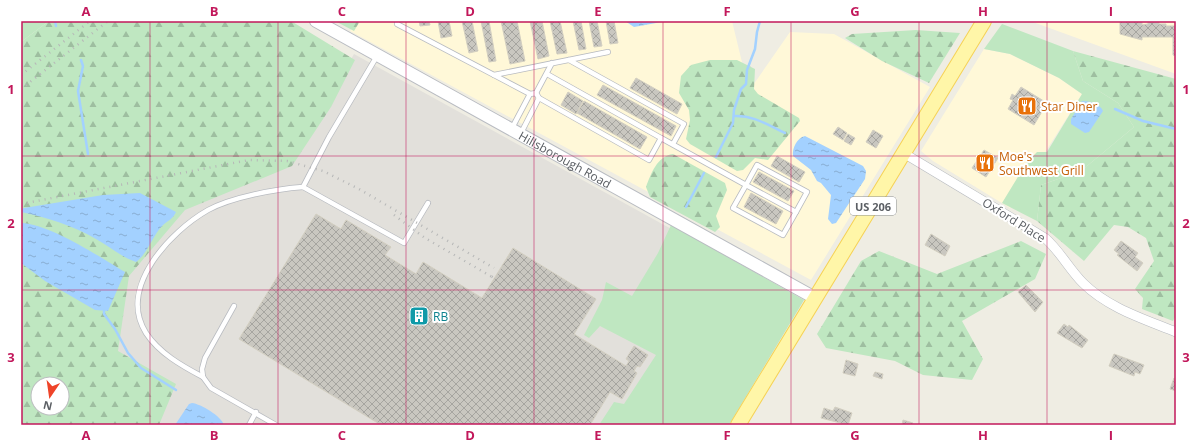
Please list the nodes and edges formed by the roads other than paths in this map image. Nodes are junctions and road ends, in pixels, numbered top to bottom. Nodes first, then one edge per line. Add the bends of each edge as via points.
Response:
1 (316, 21) edge
2 (396, 21) edge
3 (984, 21) edge
4 (608, 52) dead end
5 (377, 56) junction
6 (569, 60) junction
7 (552, 63) junction
8 (547, 74) junction
9 (494, 75) junction
10 (536, 93) junction
11 (530, 94) junction
12 (539, 98) junction
13 (516, 132) junction
14 (661, 138) junction
15 (673, 144) junction
16 (904, 154) junction
17 (746, 185) junction
18 (303, 187) junction
19 (428, 203) dead end
20 (796, 212) junction
21 (815, 298) junction
22 (234, 306) dead end
23 (1176, 332) edge
24 (203, 377) junction
25 (256, 412) junction
26 (249, 425) edge
27 (276, 425) edge
28 (738, 425) edge

1 - 5 street, Hillsborough Road
2 - 9 lane via 397,24
3 - 16 main road, US 206
4 - 6 lane
5 - 13 street, Hillsborough Road
5 - 18 lane
6 - 7 lane
6 - 15 lane via 684,124
7 - 8 lane
7 - 9 lane
8 - 10 lane
8 - 14 lane
9 - 11 lane
10 - 11 lane
10 - 12 lane
11 - 13 lane
12 - 13 lane
12 - 14 lane via 649,160
13 - 21 street, Hillsborough Road
14 - 15 lane
15 - 17 lane
16 - 21 main road, US 206
16 - 23 street, Oxford Place via 1045,238 1082,283 1096,294 1130,313
17 - 20 lane
17 - 20 lane via 757,165 770,172 807,192
17 - 20 lane via 734,208 740,212 783,235
18 - 19 lane via 404,243
18 - 24 lane via 280,189 209,209 188,224 153,260 138,296 138,314 146,332 161,350
21 - 28 main road, US 206
22 - 24 lane via 205,358
24 - 25 lane via 211,388
25 - 26 lane
25 - 27 lane

